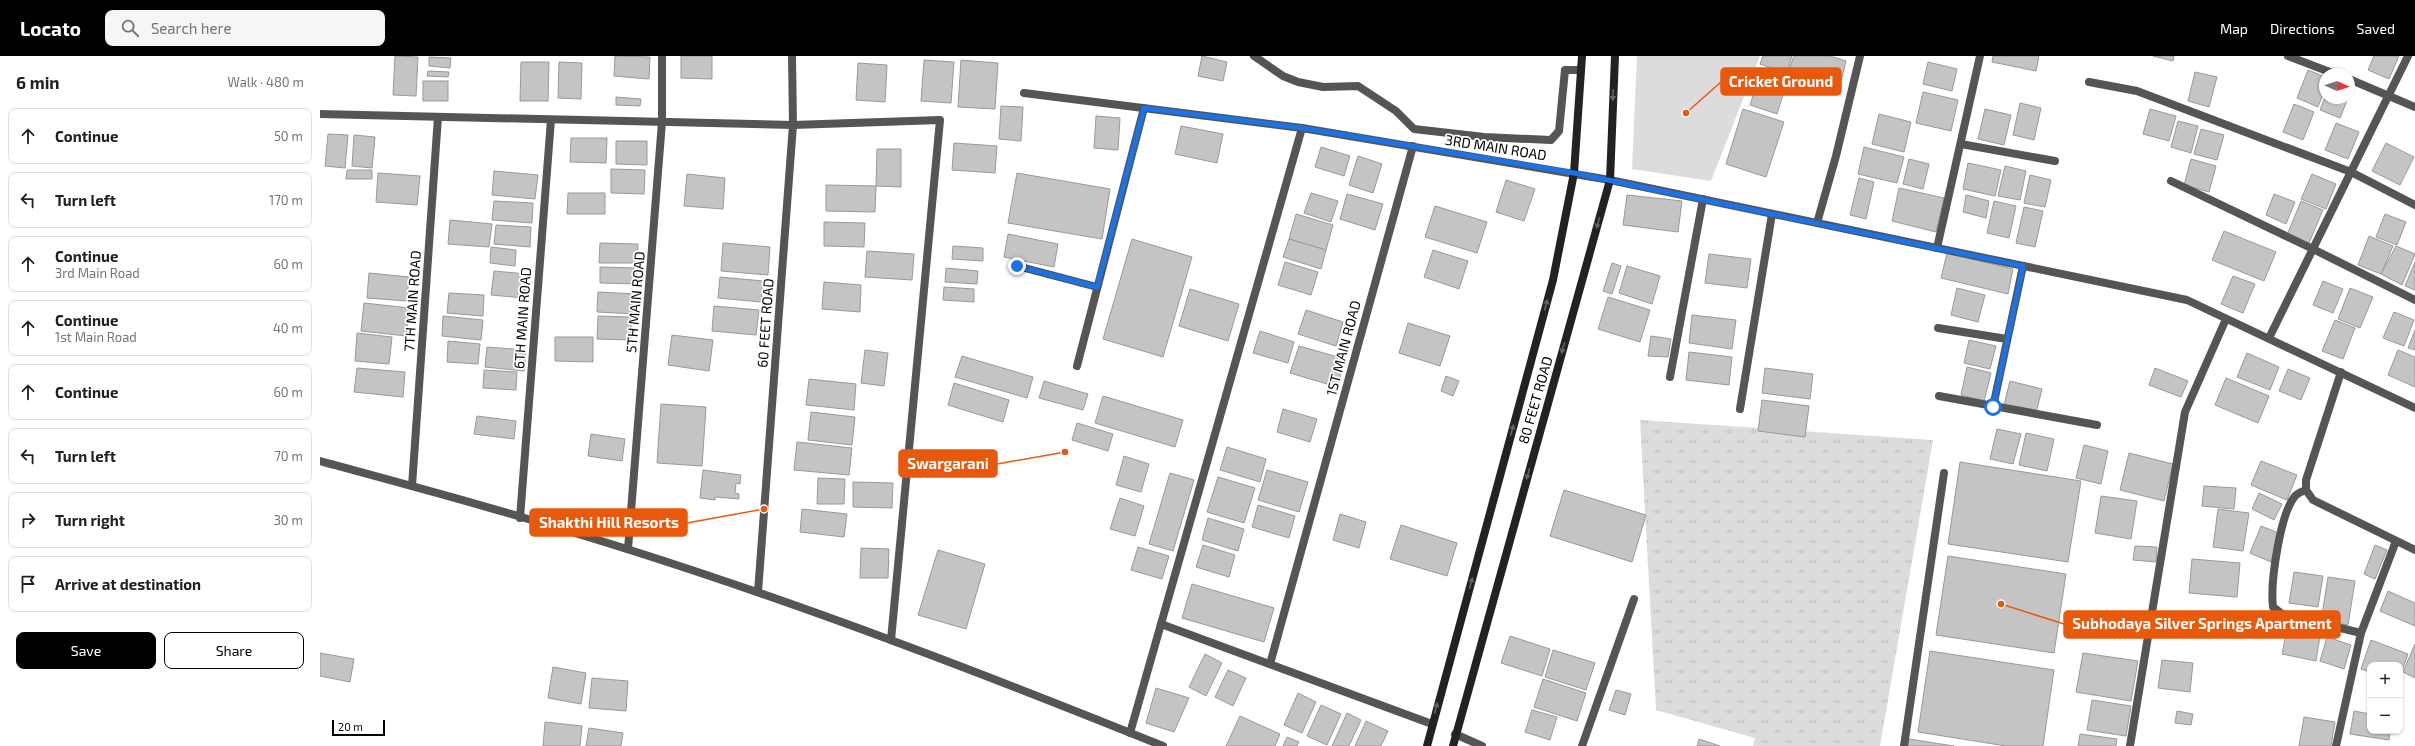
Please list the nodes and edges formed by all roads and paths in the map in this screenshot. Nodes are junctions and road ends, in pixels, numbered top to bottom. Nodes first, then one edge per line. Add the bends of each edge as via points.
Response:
1 (662, 56) edge
2 (792, 56) edge
3 (1254, 56) edge
4 (1582, 56) edge
5 (1615, 56) edge
6 (1860, 56) edge
7 (1980, 56) edge
8 (2288, 56) edge
9 (2408, 56) edge
10 (2319, 68) edge
11 (1580, 70) junction
12 (2089, 82) dead end
13 (2355, 82) edge
14 (1024, 93) dead end
15 (2389, 95) junction
16 (2415, 107) edge
17 (1144, 108) junction
18 (320, 114) edge
19 (438, 117) junction
20 (551, 120) junction
21 (662, 122) junction
22 (793, 126) junction
23 (1302, 128) junction
24 (1961, 144) junction
25 (1413, 146) junction
26 (2055, 161) dead end
27 (2351, 172) junction
28 (1574, 173) junction
29 (1610, 180) junction
30 (2171, 181) dead end
31 (1703, 199) junction
32 (2415, 205) edge
33 (1772, 214) junction
34 (1817, 223) junction
35 (1937, 248) junction
36 (2313, 249) junction
37 (1017, 266) dead end
38 (2023, 266) junction
39 (1097, 287) junction
40 (2415, 300) edge
41 (2226, 319) junction
42 (1938, 328) dead end
43 (2269, 338) junction
44 (2007, 339) junction
45 (1077, 366) dead end
46 (2341, 372) junction
47 (1670, 377) dead end
48 (1939, 396) dead end
49 (1993, 407) junction
50 (2415, 408) edge
51 (1740, 409) dead end
52 (2096, 425) dead end
53 (320, 461) edge
54 (1944, 473) dead end
55 (412, 486) junction
56 (2306, 490) junction
57 (520, 518) junction
58 (2396, 541) junction
59 (628, 549) junction
60 (2415, 550) edge
61 (758, 592) junction
62 (1634, 599) dead end
63 (1161, 624) junction
64 (2361, 633) junction
65 (891, 640) junction
66 (1270, 664) junction
67 (1432, 724) junction
68 (1130, 733) junction
69 (1455, 734) junction
70 (1163, 746) edge
71 (1426, 746) edge
72 (1454, 746) edge
73 (1482, 746) edge
74 (1582, 746) edge
75 (1904, 746) edge
76 (2130, 746) edge
77 (2336, 746) edge

1 - 21 street, 5TH MAIN ROAD
2 - 22 street, 60 FEET ROAD
3 - 11 street via 1283,76 1298,82 1323,87 1358,86 1396,111 1414,129 1541,141 1552,140 1559,131 1565,70
4 - 11 main road, 80 FEET ROAD
5 -> 29 main road, 80 FEET ROAD
6 - 34 street
7 - 24 street
8 - 10 street
9 - 15 street
11 - 28 main road, 80 FEET ROAD
12 - 27 street via 2137,91
13 - 15 street
14 - 17 street
15 - 16 street
15 - 27 street
17 - 23 street
17 - 39 street
18 - 19 street
19 - 20 street
19 - 55 street, 7TH MAIN ROAD
20 - 21 street
20 - 57 street, 6TH MAIN ROAD
21 - 22 street
21 - 59 street, 5TH MAIN ROAD
22 - 61 street, 60 FEET ROAD
22 - 65 street via 940,120
23 - 25 street
23 - 63 street
24 - 26 street
24 - 35 street
25 - 28 street, 3RD MAIN ROAD
25 - 66 street, 1ST MAIN ROAD
27 - 32 street
27 - 36 street
28 - 29 street, 3RD MAIN ROAD
67 -> 28 main road, 80 FEET ROAD via 1553,280
29 - 31 street, 3RD MAIN ROAD
29 -> 69 main road, 80 FEET ROAD
30 - 36 street
31 - 33 street, 3RD MAIN ROAD
31 - 47 street
33 - 34 street, 3RD MAIN ROAD
33 - 51 street
34 - 35 street, 3RD MAIN ROAD
35 - 38 street, 3RD MAIN ROAD
36 - 40 street
36 - 43 street
37 - 39 street
38 - 41 street, 3RD MAIN ROAD via 2187,300
38 - 44 street
39 - 45 street
41 - 43 street, 3RD MAIN ROAD
41 - 76 street via 2185,412
42 - 44 street
43 - 46 street, 3RD MAIN ROAD
44 - 49 street
46 - 50 street, 3RD MAIN ROAD
46 - 56 street via 2306,480
48 - 49 street
49 - 52 street
53 - 55 street
54 - 75 street
55 - 57 street
56 - 58 street via 2313,500
56 - 64 street via 2296,494 2285,514 2271,590 2274,607 2282,614
57 - 59 street
58 - 60 street
58 - 64 street
59 - 61 street
61 - 65 street
62 - 74 street
63 - 66 street
63 - 68 street
64 - 77 street
65 - 68 street
66 - 67 street
67 - 71 main road, 80 FEET ROAD
68 - 70 street
69 - 72 main road, 80 FEET ROAD
69 - 73 street

